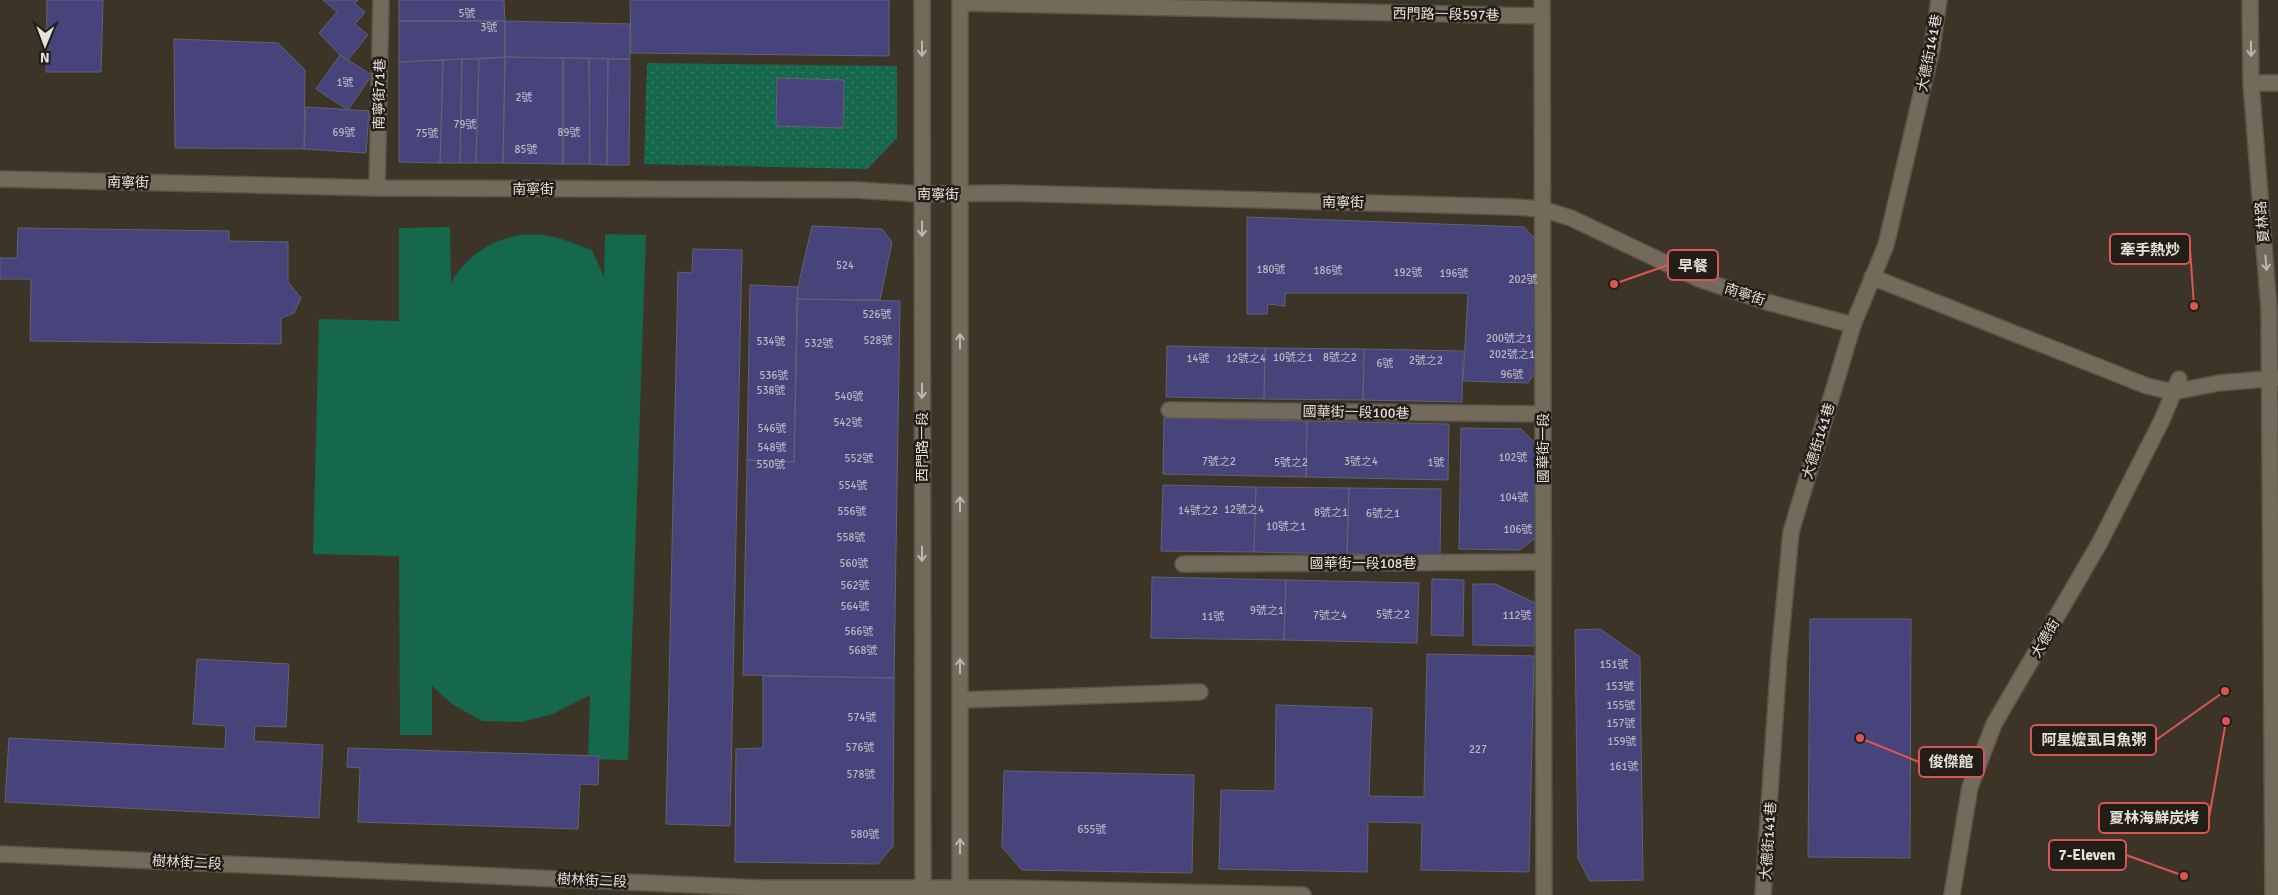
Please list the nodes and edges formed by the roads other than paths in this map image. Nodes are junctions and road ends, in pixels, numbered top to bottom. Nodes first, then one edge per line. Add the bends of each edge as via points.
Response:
1 (381, 0) edge
2 (922, 0) edge
3 (1542, 0) edge
4 (1939, 0) edge
5 (2250, 0) edge
6 (960, 1) edge
7 (1542, 16) junction
8 (2278, 83) edge
9 (2251, 84) junction
10 (0, 179) edge
11 (377, 188) junction
12 (922, 194) junction
13 (960, 194) junction
14 (1542, 209) junction
15 (1872, 277) junction
16 (1854, 325) junction
17 (2274, 378) edge
18 (2176, 386) junction
19 (1169, 410) dead end
20 (1543, 414) junction
21 (1543, 562) junction
22 (1183, 564) dead end
23 (1200, 692) dead end
24 (960, 700) junction
25 (0, 854) edge
26 (923, 891) edge
27 (960, 891) edge
28 (1303, 895) edge
29 (1544, 895) edge
30 (1763, 895) edge
31 (1952, 895) edge
32 (2273, 895) edge

1 - 11 street, 南寧街71巷
2 -> 12 street, 西門路一段
3 - 7 street, 國華街一段
4 - 15 street, 大德街141巷 via 1932,48 1886,245
5 -> 9 street, 夏林路
6 - 7 street, 西門路一段597巷
6 - 13 street
7 - 14 street, 國華街一段
8 - 9 street
9 -> 17 street, 夏林路
10 - 11 street, 南寧街
11 - 12 street, 南寧街 via 846,190
12 - 13 street, 南寧街
12 -> 26 street, 西門路一段
13 - 14 street, 南寧街
24 -> 13 street
14 - 16 street, 南寧街 via 1571,218 1698,279 1767,302
14 - 20 street, 國華街一段
15 - 16 street, 大德街141巷
15 - 18 street via 2147,386
16 - 30 street, 大德街141巷 via 1791,532
17 - 18 street
17 - 32 street, 夏林路
18 - 31 street, 大德街 via 2099,544 1994,724 1970,787
19 - 20 street, 國華街一段100巷
20 - 21 street, 國華街一段
21 - 22 street, 國華街一段108巷
21 - 29 street, 國華街一段
23 - 24 street
27 -> 24 street
25 - 26 street, 樹林街二段 via 761,888
26 - 27 street, 樹林街二段
27 - 28 street, 樹林街二段

